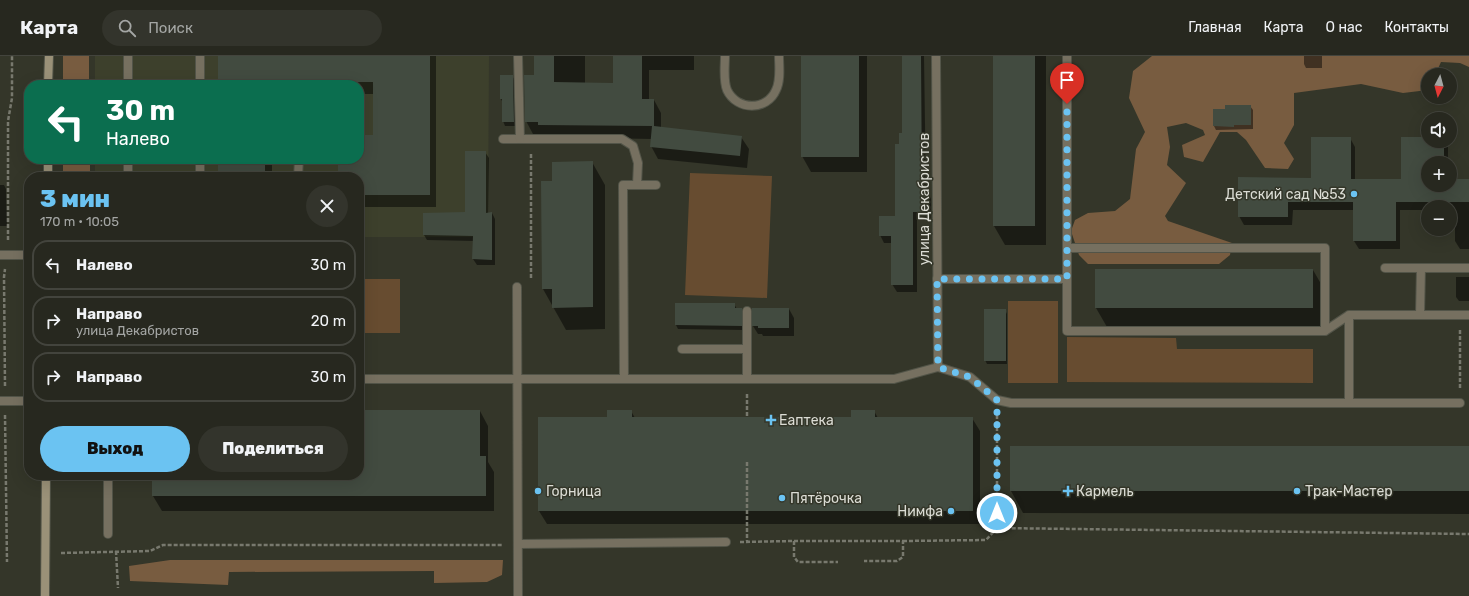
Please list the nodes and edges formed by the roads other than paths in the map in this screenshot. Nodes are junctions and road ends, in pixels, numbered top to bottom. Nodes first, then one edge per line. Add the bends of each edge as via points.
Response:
1 (49, 56) edge
2 (128, 56) edge
3 (200, 56) edge
4 (518, 56) edge
5 (725, 56) edge
6 (779, 56) edge
7 (936, 56) edge
8 (1067, 56) edge
9 (48, 80) edge
10 (128, 80) edge
11 (200, 80) edge
12 (503, 139) dead end
13 (520, 139) junction
14 (637, 185) junction
15 (656, 185) dead end
16 (1067, 248) junction
17 (4, 255) edge
18 (24, 255) edge
19 (1385, 268) dead end
20 (1421, 268) junction
21 (1469, 268) edge
22 (937, 279) junction
23 (1067, 279) junction
24 (517, 287) dead end
25 (747, 311) dead end
26 (1349, 315) junction
27 (1420, 315) junction
28 (1469, 315) edge
29 (1325, 332) junction
30 (682, 349) dead end
31 (747, 349) junction
32 (938, 367) junction
33 (364, 379) edge
34 (517, 379) junction
35 (624, 379) junction
36 (747, 379) junction
37 (0, 401) edge
38 (24, 401) edge
39 (1349, 403) junction
40 (1460, 403) road end
41 (46, 480) edge
42 (108, 480) edge
43 (108, 534) road end
44 (726, 542) road end
45 (518, 544) junction
46 (45, 596) edge
47 (518, 596) edge

1 - 9 main road
2 - 10 street
3 - 11 street
4 - 13 street
5 - 6 street via 727,89 731,97 738,103 752,106 765,102 777,89
7 - 22 street, улица Декабристов
8 - 16 street
12 - 13 street
13 - 14 street via 622,139 633,146 638,163
14 - 15 street
14 - 35 street via 623,185
16 - 23 street
16 - 29 street via 1325,248
17 - 18 street
19 - 20 street
20 - 21 street
20 - 27 street
22 - 23 street
22 - 32 street, улица Декабристов
23 - 29 street via 1067,331
24 - 34 street
25 - 31 street
26 - 27 street
26 - 29 street
26 - 39 street
27 - 28 street
30 - 31 street
31 - 36 street
32 - 36 street via 894,379
32 - 39 street via 970,377 997,400 1011,403
33 - 34 street
34 - 35 street
34 - 45 street
35 - 36 street
37 - 38 street
39 - 40 street
41 - 46 main road
42 - 43 street
44 - 45 street
45 - 47 street

